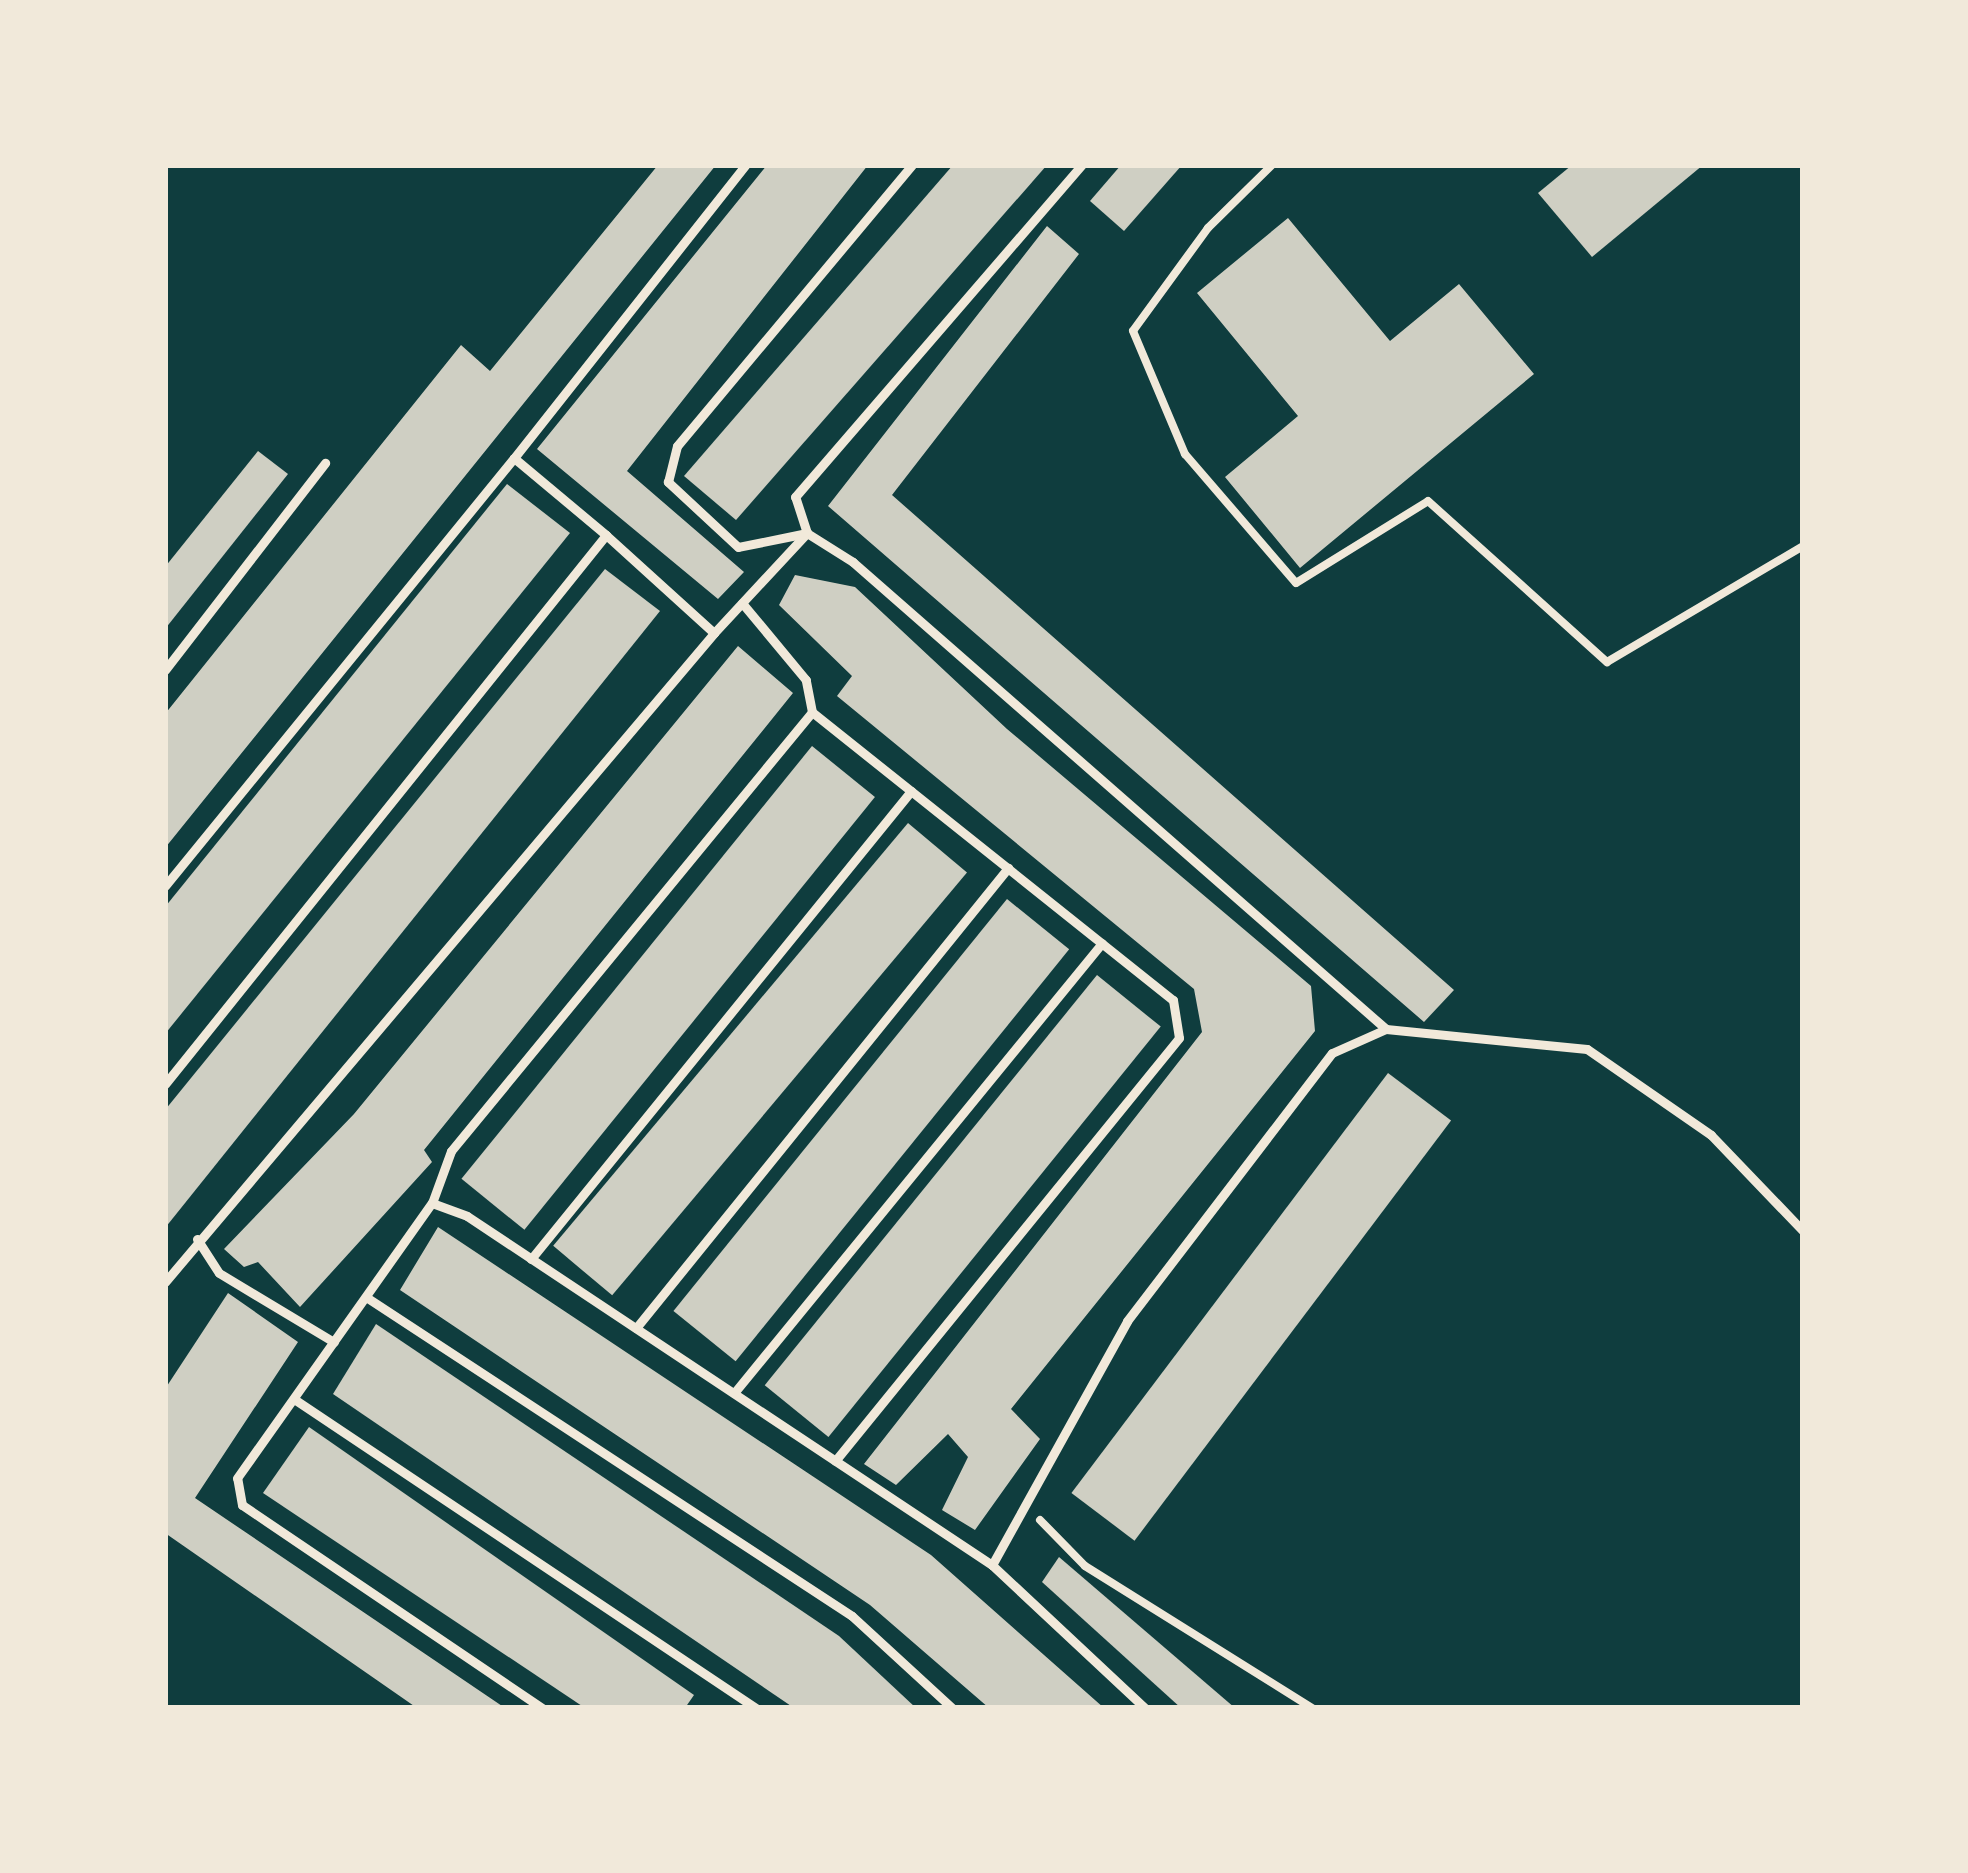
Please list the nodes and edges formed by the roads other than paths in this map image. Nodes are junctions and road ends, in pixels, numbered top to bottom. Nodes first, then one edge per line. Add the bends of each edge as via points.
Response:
1 (745, 165) edge
2 (912, 165) edge
3 (1082, 165) edge
4 (514, 458) junction
5 (325, 463) dead end
6 (807, 533) junction
7 (606, 535) junction
8 (742, 603) junction
9 (714, 633) junction
10 (165, 670) edge
11 (812, 712) junction
12 (911, 791) junction
13 (1008, 868) junction
14 (165, 886) edge
15 (1102, 943) junction
16 (1386, 1029) junction
17 (165, 1084) edge
18 (432, 1203) junction
19 (1803, 1231) edge
20 (197, 1239) junction
21 (531, 1258) junction
22 (165, 1282) edge
23 (366, 1297) junction
24 (636, 1328) junction
25 (334, 1342) junction
26 (734, 1394) junction
27 (294, 1399) junction
28 (836, 1461) junction
29 (992, 1565) junction
30 (542, 1708) edge
31 (756, 1708) edge
32 (952, 1708) edge
33 (1145, 1708) edge

1 - 4 lane
2 - 6 lane via 677,446 668,482 738,547
3 - 6 lane via 796,496
4 - 7 lane
4 - 14 lane
5 - 10 lane
6 - 8 lane
6 - 16 lane via 853,562
7 - 9 lane
7 - 17 lane
8 - 9 lane
8 - 11 lane via 806,680
9 - 20 lane
11 - 12 lane
11 - 18 lane via 451,1151
12 - 13 lane
12 - 21 lane
13 - 15 lane
13 - 24 lane
15 - 26 lane
15 - 28 lane via 1173,1000 1179,1039
16 - 19 lane via 1587,1049 1711,1136
16 - 29 lane via 1332,1053 1141,1303
18 - 21 lane
18 - 23 lane
20 - 22 lane
20 - 25 lane via 219,1274
21 - 24 lane
23 - 25 lane
23 - 32 lane via 852,1616
24 - 26 lane
25 - 27 lane
26 - 28 lane
27 - 30 lane via 237,1478 242,1505
27 - 31 lane
28 - 29 lane
29 - 33 lane

